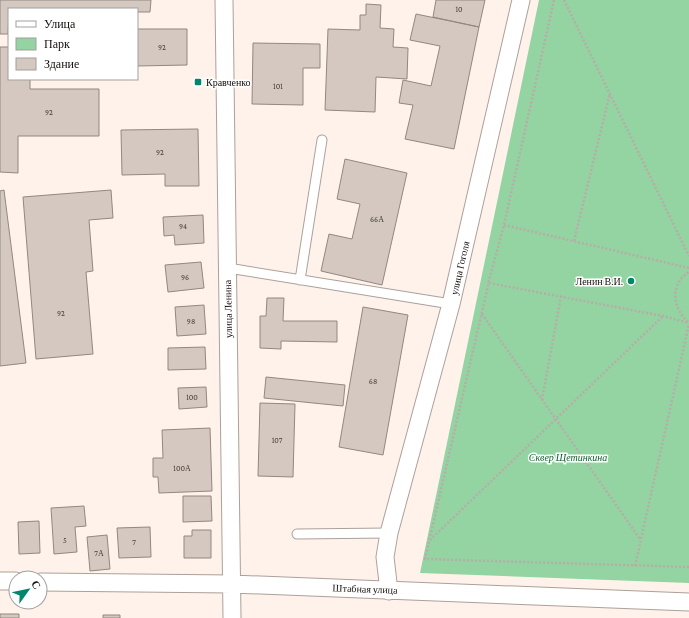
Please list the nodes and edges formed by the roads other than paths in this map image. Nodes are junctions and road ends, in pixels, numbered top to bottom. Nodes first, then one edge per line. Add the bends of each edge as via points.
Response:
1 (224, 0) edge
2 (521, 0) edge
3 (322, 140) dead end
4 (228, 268) junction
5 (300, 280) junction
6 (451, 304) junction
7 (389, 533) junction
8 (297, 534) dead end
9 (48, 582) edge
10 (232, 584) junction
11 (389, 590) junction
12 (689, 602) edge
13 (232, 618) edge

1 - 4 street, улица Ленина
2 - 6 street, улица Гоголя
3 - 5 lane
4 - 5 lane
4 - 10 street, улица Ленина
5 - 6 lane
6 - 7 street, улица Гоголя
7 - 8 lane
7 - 11 street, улица Гоголя via 385,557
9 - 10 street, Штабная улица
10 - 11 street, Штабная улица
10 - 13 street, улица Ленина
11 - 12 street, Штабная улица

